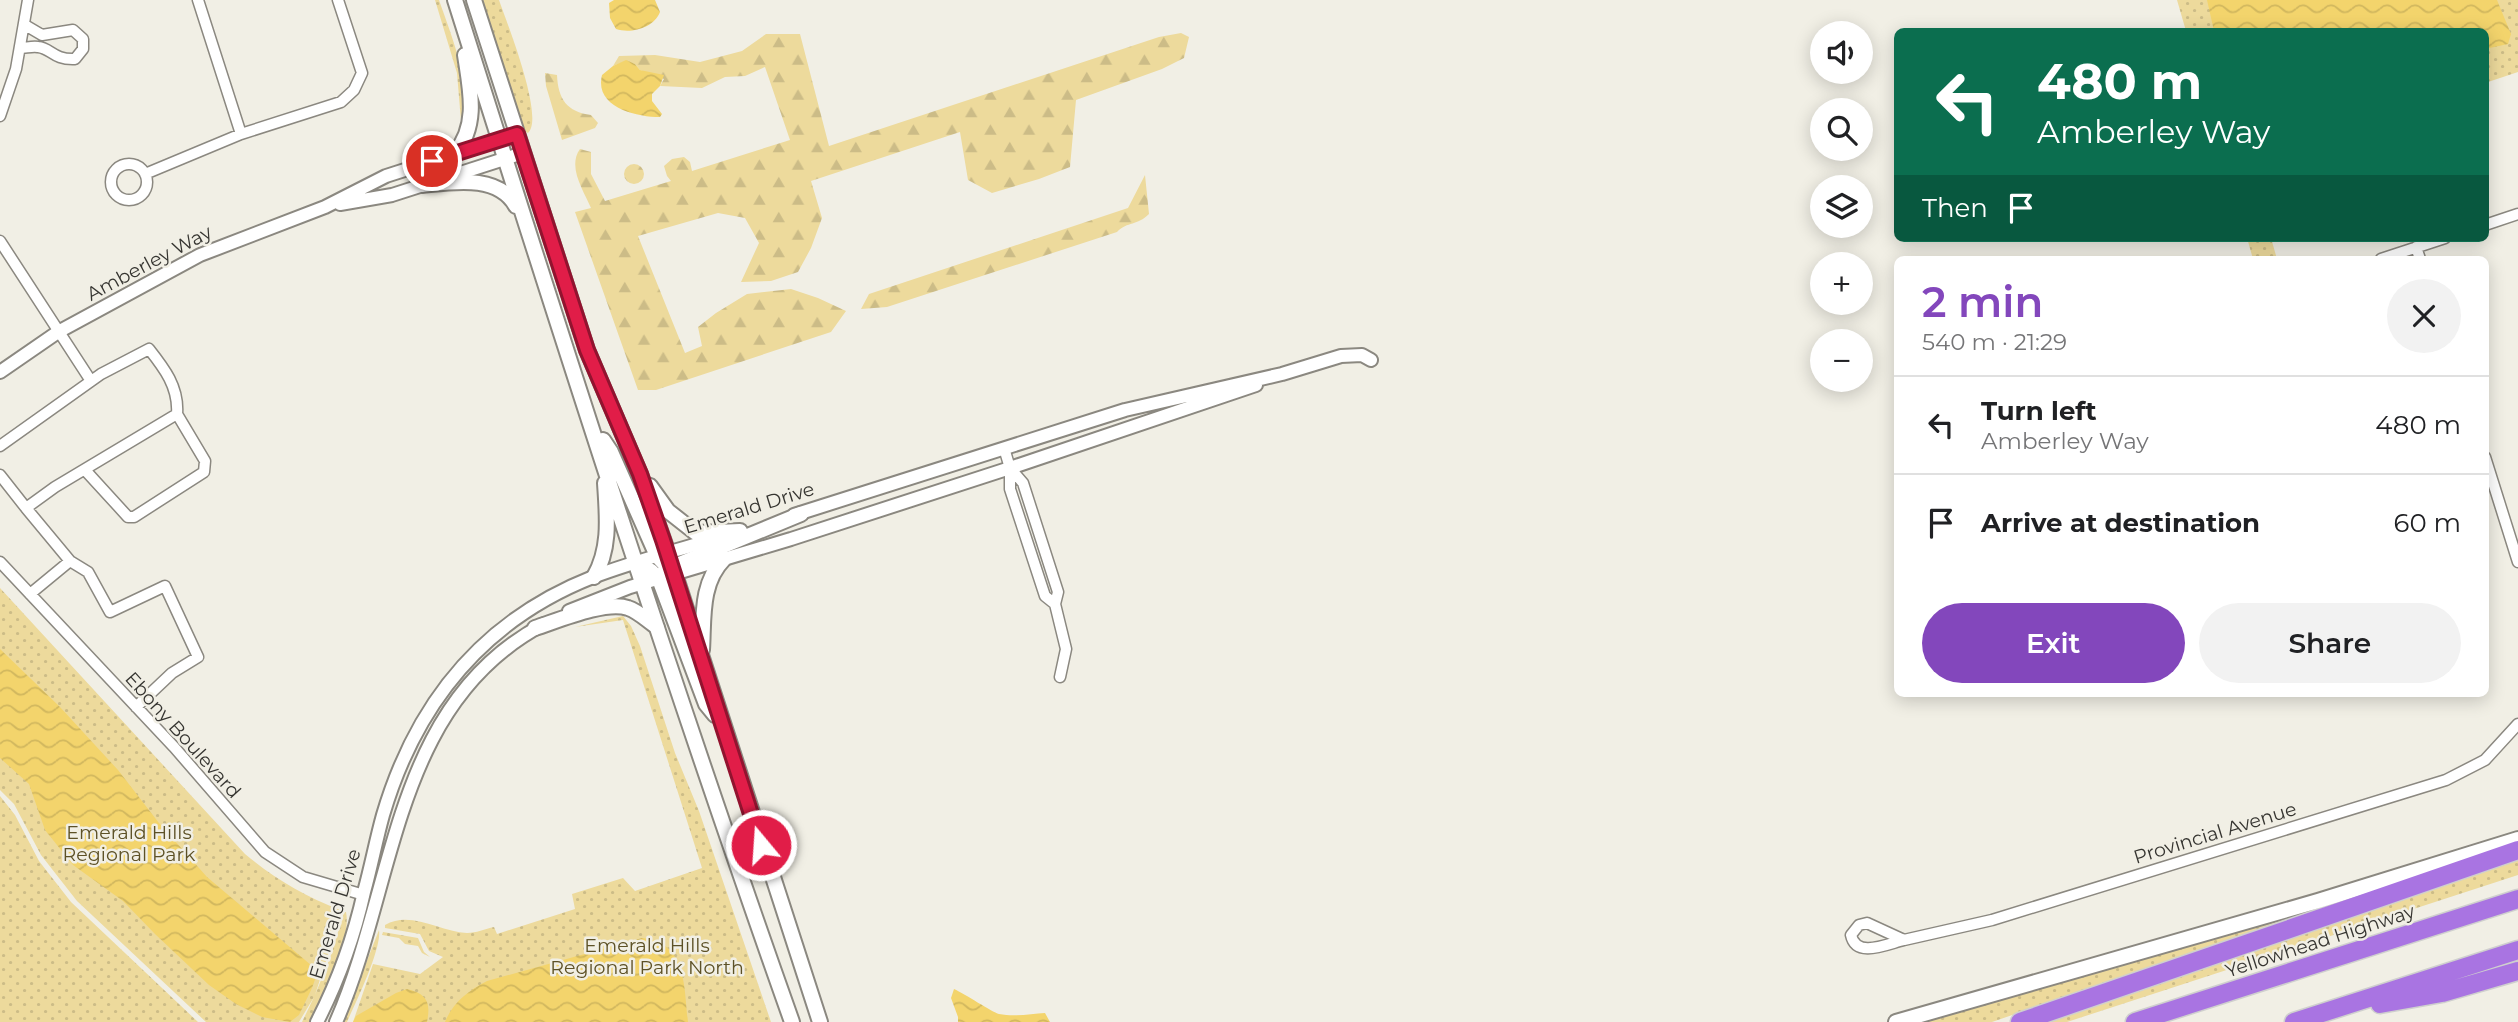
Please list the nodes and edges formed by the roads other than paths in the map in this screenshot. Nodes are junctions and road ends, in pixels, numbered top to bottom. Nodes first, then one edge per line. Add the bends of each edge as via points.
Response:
1 (28, 0) edge
2 (198, 0) edge
3 (338, 0) edge
4 (474, 0) edge
5 (456, 5) edge
6 (25, 24) junction
7 (20, 48) junction
8 (0, 117) edge
9 (241, 134) junction
10 (517, 134) junction
11 (499, 139) junction
12 (455, 153) junction
13 (523, 153) junction
14 (505, 159) junction
15 (145, 174) dead end
16 (422, 185) junction
17 (326, 207) junction
18 (2518, 214) edge
19 (2489, 224) edge
20 (528, 228) junction
21 (0, 241) edge
22 (2432, 242) edge
23 (2416, 247) junction
24 (2390, 256) edge
25 (2419, 256) edge
26 (58, 332) junction
27 (1371, 360) dead end
28 (0, 372) edge
29 (1282, 374) junction
30 (91, 381) junction
31 (177, 414) junction
32 (594, 430) junction
33 (0, 446) edge
34 (1004, 448) junction
35 (605, 464) junction
36 (1010, 468) junction
37 (85, 470) junction
38 (2489, 470) edge
39 (640, 474) junction
40 (0, 475) edge
41 (26, 508) junction
42 (801, 514) junction
43 (740, 531) junction
44 (724, 559) junction
45 (71, 561) junction
46 (0, 562) edge
47 (636, 562) junction
48 (2518, 562) edge
49 (665, 567) junction
50 (594, 577) junction
51 (643, 583) junction
52 (30, 594) junction
53 (657, 627) junction
54 (535, 628) junction
55 (702, 658) junction
56 (1060, 677) dead end
57 (136, 707) junction
58 (722, 723) junction
59 (2518, 724) edge
60 (2518, 839) edge
61 (2518, 850) edge
62 (364, 895) junction
63 (2518, 899) edge
64 (1904, 940) junction
65 (2518, 950) edge
66 (2518, 971) edge
67 (2315, 1015) junction
68 (317, 1022) edge
69 (336, 1022) edge
70 (792, 1022) edge
71 (820, 1022) edge
72 (1896, 1022) edge
73 (2020, 1022) edge
74 (2135, 1022) edge
75 (2294, 1022) edge

1 - 6 street
2 - 9 street
3 - 9 street via 362,73 354,90 341,102
4 - 10 main road
5 - 11 main road
5 - 12 main road via 471,111 468,135
6 - 7 street
6 - 7 street via 42,35 73,30 83,39 83,48 75,59 66,59 40,46
7 - 8 street
9 - 15 street
10 - 11 street, Amberley Way
10 - 13 main road
11 - 12 street, Amberley Way
11 - 14 main road
12 - 17 street, Amberley Way via 386,176
13 - 14 street, Amberley Way
13 - 39 main road via 587,350
14 - 16 street, Amberley Way
14 - 20 main road
16 - 17 street, Amberley Way
16 - 20 main road via 476,183 501,189
17 - 26 street, Amberley Way via 200,255
18 - 19 street
20 - 32 main road
21 - 26 street
22 - 23 street
23 - 24 street
23 - 25 street
26 - 28 street, Amberley Way
26 - 30 street
27 - 29 street, Emerald Drive via 1362,355 1341,356
29 - 34 street, Emerald Drive via 1125,410
29 - 36 street, Emerald Drive via 1238,393
30 - 31 street via 149,349 169,374
30 - 33 street
31 - 37 street
31 - 37 street via 205,461 204,472 134,517 128,517
32 - 35 main road
32 - 49 main road via 611,452
34 - 36 street
34 - 42 street, Emerald Drive
35 - 47 main road
35 - 50 main road via 605,555
36 - 44 street, Emerald Drive
36 - 56 street via 1023,483 1058,592 1055,604 1066,649
37 - 41 street
38 - 48 street
39 - 43 main road via 668,511 696,533
39 - 49 main road
40 - 41 street
41 - 45 street
42 - 43 street, Emerald Drive
42 - 49 main road
43 - 49 street, Emerald Drive
44 - 49 street, Emerald Drive via 694,567
44 - 55 main road via 706,590
45 - 52 street
45 - 57 street via 88,572 110,612 165,586 198,657 172,673
46 - 52 street, Ebony Boulevard
47 - 49 main road
47 - 50 street, Emerald Drive
47 - 51 main road
49 - 51 main road
49 - 55 main road
49 - 58 main road via 706,704
50 - 62 street, Emerald Drive via 529,608 483,643 449,681 402,761
51 - 53 main road
51 - 54 street, Emerald Drive
52 - 57 street, Ebony Boulevard
53 - 54 main road via 628,607 613,607 583,611
53 - 70 main road
54 - 69 street, Emerald Drive via 490,661 468,684 426,748 394,833
55 - 58 main road
57 - 62 street, Ebony Boulevard via 265,852 303,877
58 - 71 main road
59 - 64 street, Provincial Avenue via 2485,760 2446,780 1992,920
60 - 72 main road
61 - 73 highway
62 - 68 street, Emerald Drive
63 - 74 highway, Yellowhead Highway
64 - 64 street, Provincial Avenue via 1867,923 1851,935 1852,942 1866,950
65 - 67 highway
66 - 67 highway via 2442,993
67 - 75 highway

